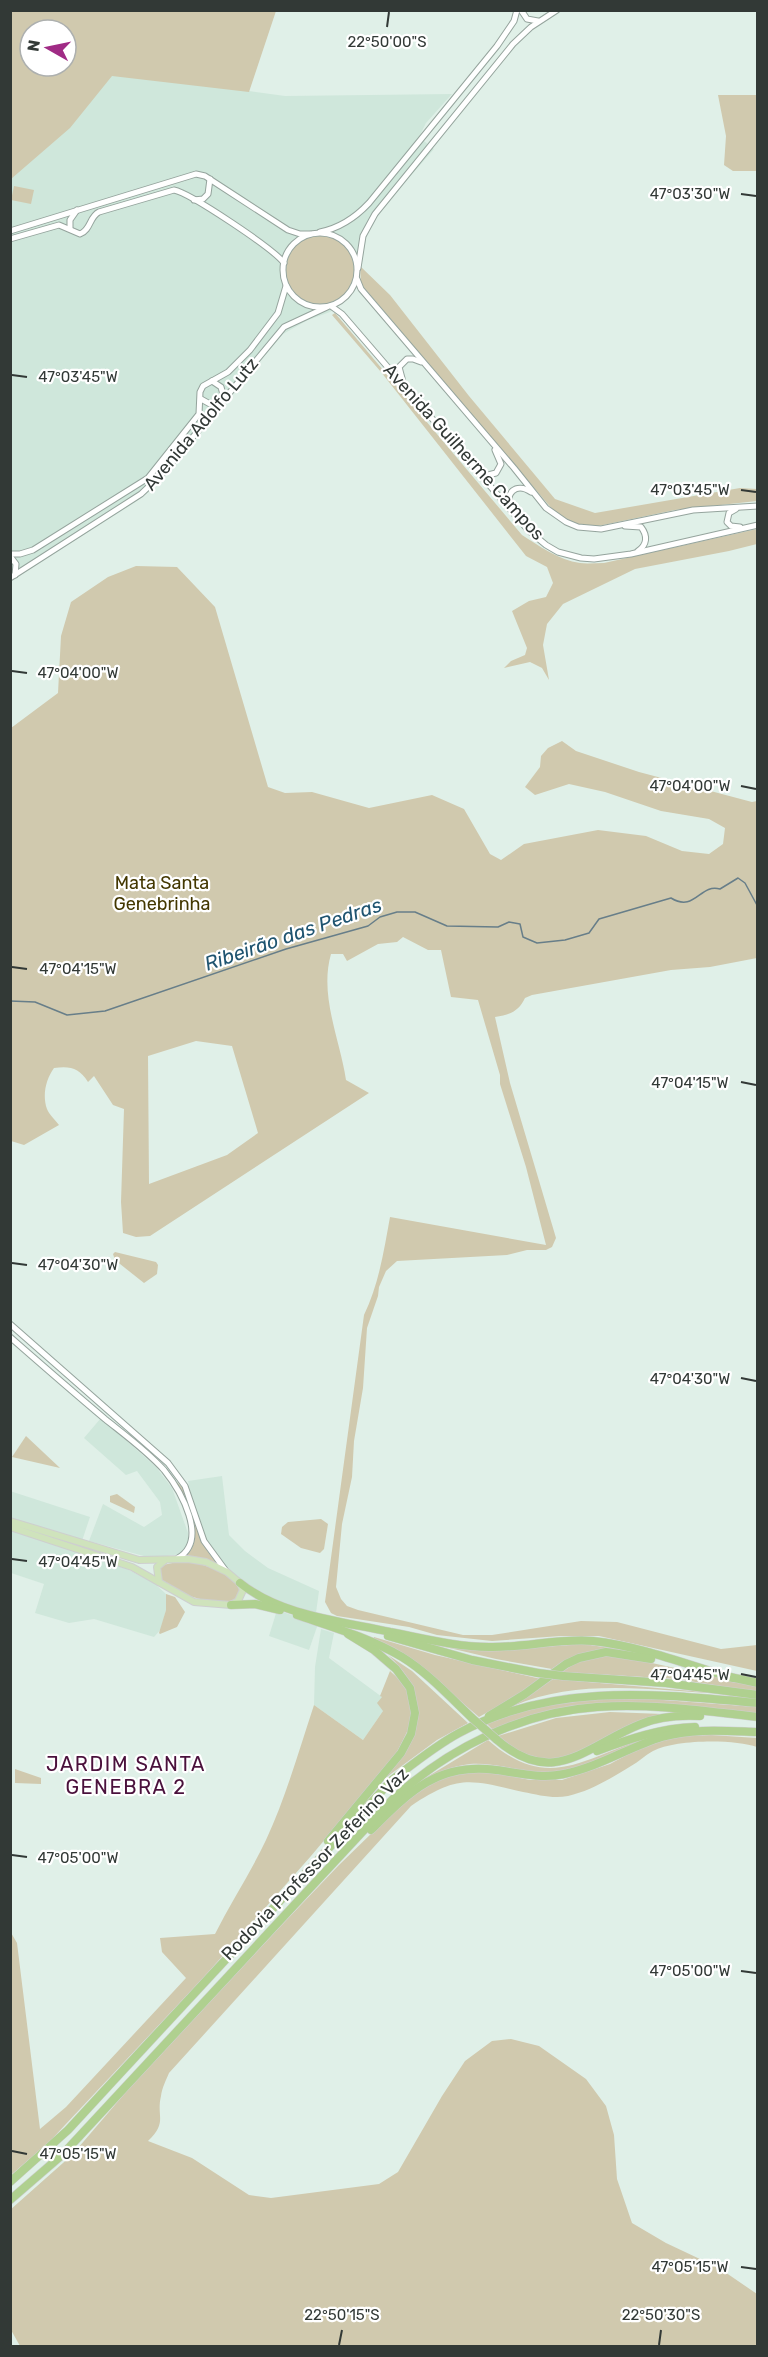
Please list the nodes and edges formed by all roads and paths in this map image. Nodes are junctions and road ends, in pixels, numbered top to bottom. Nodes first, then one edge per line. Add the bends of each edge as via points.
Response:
1 (519, 10) edge
2 (557, 10) edge
3 (540, 21) junction
4 (181, 178) junction
5 (210, 179) junction
6 (179, 191) junction
7 (194, 200) junction
8 (84, 207) junction
9 (77, 210) junction
10 (93, 216) junction
11 (70, 228) junction
12 (10, 231) edge
13 (320, 232) junction
14 (310, 234) junction
15 (10, 239) edge
16 (284, 263) junction
17 (358, 268) junction
18 (357, 279) junction
19 (286, 286) junction
20 (329, 307) junction
21 (427, 367) junction
22 (212, 381) junction
23 (411, 393) junction
24 (201, 399) junction
25 (222, 401) junction
26 (484, 434) junction
27 (471, 464) junction
28 (535, 495) junction
29 (755, 506) edge
30 (513, 513) junction
31 (758, 525) edge
32 (616, 526) junction
33 (748, 526) junction
34 (631, 554) junction
35 (10, 555) edge
36 (13, 576) edge
37 (10, 1324) edge
38 (10, 1337) edge
39 (10, 1521) edge
40 (10, 1527) edge
41 (99, 1548) junction
42 (96, 1556) junction
43 (178, 1558) junction
44 (164, 1560) junction
45 (227, 1572) junction
46 (159, 1582) junction
47 (240, 1583) junction
48 (231, 1605) junction
49 (340, 1621) junction
50 (348, 1634) junction
51 (733, 1678) junction
52 (758, 1683) edge
53 (758, 1695) edge
54 (758, 1703) edge
55 (758, 1718) edge
56 (758, 1731) edge
57 (461, 1732) junction
58 (532, 1761) junction
59 (294, 1884) junction
60 (293, 1906) junction
61 (10, 2182) edge
62 (10, 2200) edge

1 - 3 main road via 527,19
1 - 13 main road via 497,46 369,203 351,220
2 - 3 main road
3 - 17 main road via 504,54 375,214 363,236
4 - 5 main road via 196,174
4 - 6 main road
4 - 8 main road
5 - 7 main road via 208,194
5 - 14 main road via 288,230
6 - 7 main road
6 - 10 main road via 171,190
7 - 16 main road via 274,252
8 - 9 main road
8 - 10 main road
9 - 11 main road
9 - 12 main road
10 - 11 main road via 84,232 76,233
11 - 15 main road via 53,225
13 - 14 main road
13 - 17 main road via 342,239 356,257
14 - 16 main road via 293,244
16 - 19 main road
17 - 18 main road
18 - 20 main road via 346,298
18 - 21 main road, Avenida Guilherme Campos via 361,289
19 - 20 main road via 308,306
19 - 22 main road, Avenida Adolfo Lutz via 278,313 268,327 236,365
20 - 23 main road, Avenida Guilherme Campos via 342,314
20 - 25 main road, Avenida Adolfo Lutz via 284,327
21 - 23 main road via 413,359 399,367
21 - 26 main road, Avenida Guilherme Campos
22 - 24 main road, Avenida Adolfo Lutz via 201,389
22 - 25 main road via 221,387
23 - 27 main road, Avenida Guilherme Campos
24 - 25 main road via 210,404
24 - 35 main road, Avenida Adolfo Lutz via 195,419 138,486 33,550
25 - 36 main road, Avenida Adolfo Lutz via 141,494
26 - 27 main road via 498,456 500,469 488,475
26 - 28 main road, Avenida Guilherme Campos
27 - 30 main road, Avenida Guilherme Campos
28 - 30 main road via 522,487 511,491 508,502
28 - 32 main road, Avenida Guilherme Campos via 554,515 578,527 592,530
29 - 32 main road, Avenida Guilherme Campos via 693,510
29 - 33 main road via 735,509 726,519 731,526
30 - 34 main road, Avenida Guilherme Campos via 536,538 568,555 594,559
31 - 33 main road, Avenida Guilherme Campos
32 - 34 main road via 644,531 645,544
33 - 34 main road, Avenida Guilherme Campos
35 - 36 main road via 15,564
37 - 45 main road via 168,1463 185,1486 204,1541
38 - 43 main road via 164,1471 183,1501 192,1533 188,1551
39 - 41 main road
40 - 42 main road
41 - 42 main road
41 - 44 main road via 139,1560
42 - 46 main road via 132,1567
43 - 44 main road
43 - 45 main road via 198,1560
44 - 46 main road via 157,1567
45 - 47 main road
46 - 48 main road via 195,1602
47 - 48 main road via 241,1596
47 - 49 highway via 276,1604
48 - 50 highway via 270,1607
49 - 51 highway via 474,1647 576,1640 606,1643
49 - 53 highway, bridge via 463,1658 538,1673
50 - 58 highway, bridge via 412,1663 496,1739 518,1756
50 - 59 highway via 388,1661 404,1679 414,1700 414,1723 401,1753
51 - 52 highway
51 - 57 highway via 633,1655 592,1654 566,1664
54 - 57 highway, Rodovia Professor Zeferino Vaz via 583,1695 526,1707
55 - 58 highway via 666,1717 642,1723 574,1759
55 - 60 highway, Rodovia Professor Zeferino Vaz via 633,1706 595,1707 544,1717 491,1734 458,1750 412,1782
56 - 58 highway via 713,1726 678,1728 631,1739 570,1763
56 - 60 highway via 698,1731 665,1736 579,1771 553,1776 471,1768 438,1776 396,1805
57 - 59 highway, Rodovia Professor Zeferino Vaz via 392,1780
59 - 61 highway, Rodovia Professor Zeferino Vaz via 68,2130
60 - 62 highway, Rodovia Professor Zeferino Vaz via 62,2155

